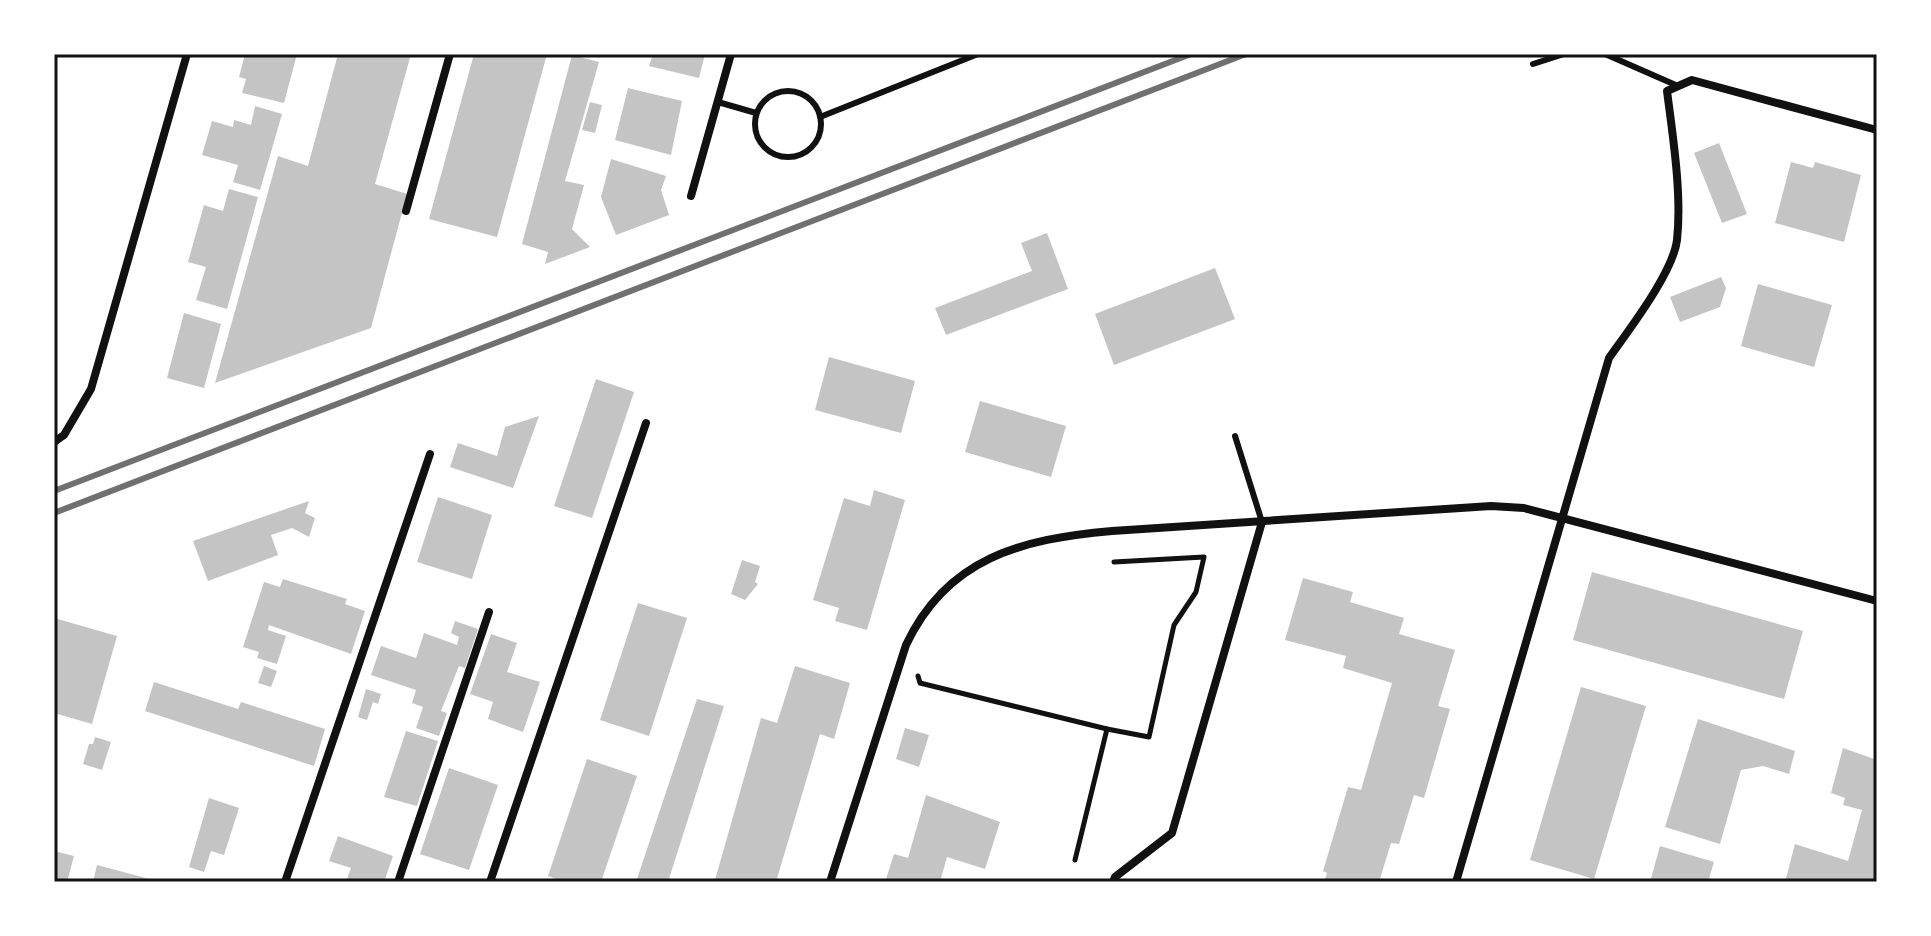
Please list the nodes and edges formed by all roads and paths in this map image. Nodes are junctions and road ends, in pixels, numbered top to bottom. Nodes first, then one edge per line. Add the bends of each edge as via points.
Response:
1 (187, 54) edge
2 (450, 54) edge
3 (731, 54) edge
4 (978, 54) edge
5 (1564, 54) edge
6 (1605, 54) edge
7 (1533, 64) dead end
8 (1678, 86) junction
9 (718, 102) junction
10 (756, 113) junction
11 (820, 117) junction
12 (1877, 130) edge
13 (691, 196) dead end
14 (406, 211) dead end
15 (646, 423) dead end
16 (1235, 436) dead end
17 (54, 442) edge
18 (430, 454) dead end
19 (1562, 520) junction
20 (1262, 522) junction
21 (1114, 562) dead end
22 (1877, 601) edge
23 (489, 612) dead end
24 (906, 645) junction
25 (1107, 729) junction
26 (1075, 860) dead end
27 (285, 882) edge
28 (398, 882) edge
29 (490, 882) edge
30 (830, 882) edge
31 (1113, 882) edge
32 (1456, 882) edge

1 - 17 street via 91,389 64,435
2 - 14 street
3 - 9 street
4 - 11 lane
5 - 7 lane
6 - 8 lane
8 - 12 street via 1692,80
8 - 19 street via 1667,91 1677,242 1648,304 1609,358
9 - 10 lane
9 - 13 street
10 - 11 lane via 765,98 781,91 805,97
10 - 11 lane via 755,130 763,146 777,155 794,156 810,149 819,134
15 - 29 street
16 - 20 lane
18 - 27 street
19 - 20 street via 1524,508 1491,506
19 - 22 street
19 - 32 street
20 - 24 street via 1104,532 1005,552 939,592 921,613
20 - 31 street via 1172,833
21 - 25 path via 1204,557 1196,592 1174,625 1149,737
23 - 28 street
24 - 25 path via 920,683
24 - 30 street
25 - 26 path

